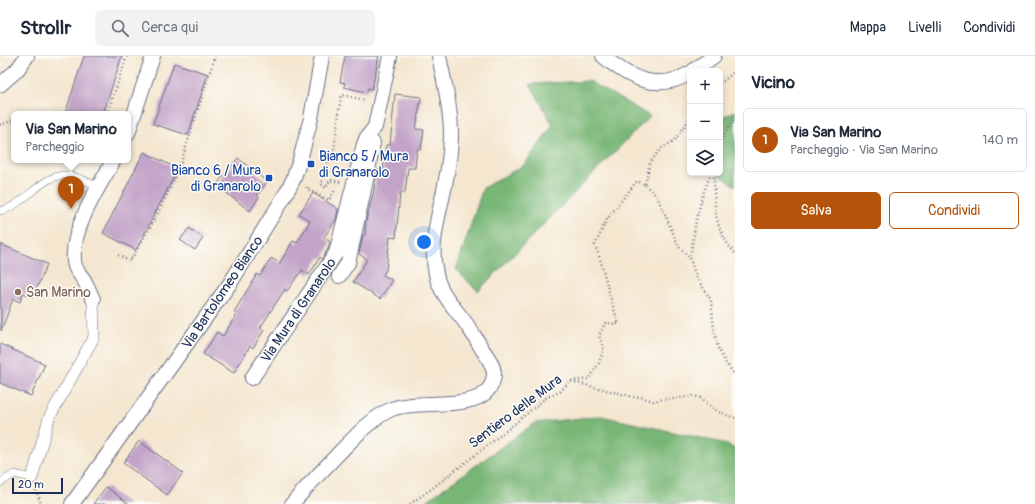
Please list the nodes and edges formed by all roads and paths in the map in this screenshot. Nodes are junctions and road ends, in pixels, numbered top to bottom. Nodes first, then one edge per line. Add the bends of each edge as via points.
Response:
1 (27, 56) edge
2 (127, 56) edge
3 (153, 56) edge
4 (214, 56) edge
5 (322, 56) edge
6 (390, 56) edge
7 (439, 56) edge
8 (603, 56) edge
9 (714, 56) edge
10 (697, 68) edge
11 (735, 71) edge
12 (687, 74) edge
13 (723, 81) edge
14 (0, 85) edge
15 (366, 100) dead end
16 (108, 111) edge
17 (735, 119) edge
18 (11, 121) edge
19 (687, 122) edge
20 (131, 124) edge
21 (0, 125) edge
22 (375, 127) junction
23 (721, 140) edge
24 (112, 163) edge
25 (710, 176) edge
26 (714, 176) edge
27 (310, 181) dead end
28 (645, 185) junction
29 (346, 186) junction
30 (99, 187) junction
31 (0, 211) edge
32 (735, 253) edge
33 (118, 255) dead end
34 (690, 258) junction
35 (339, 276) dead end
36 (93, 299) joint
37 (735, 375) edge
38 (252, 378) dead end
39 (570, 381) junction
40 (735, 418) edge
41 (32, 478) joint
42 (0, 483) edge
43 (72, 504) edge
44 (292, 504) edge
45 (410, 504) edge

1 - 14 street via 17,70
2 - 16 path
3 - 20 street
4 - 33 path via 179,170 157,216 130,261
5 - 43 street, Via Bartolomeo Bianco via 311,118 300,160 284,197 232,282
6 - 22 street, Via Mura di Granarolo
7 - 44 street via 451,134 445,185 433,244 436,276 444,293 490,361 494,372 493,382 487,391 477,398 437,404 406,405 384,412 360,431
8 - 12 street via 624,72 649,82 670,81
9 - 10 street
11 - 13 path
15 - 29 path via 341,96 334,158 327,162 321,184 326,188 330,180
17 - 23 path
18 - 21 path
19 - 28 path via 675,140 662,148 650,162
22 - 29 street, Via Mura di Granarolo via 367,137
22 - 35 street, Via Mura di Granarolo via 348,263
24 - 30 street
25 - 34 path via 696,221
26 - 32 path via 716,218 722,235
27 - 29 path via 307,189 329,200 336,187
28 - 34 path via 657,196 679,247
28 - 39 path via 637,181 607,219 595,245 618,324 605,323 599,336 604,349 589,379
29 - 38 street, Via Mura di Granarolo via 336,253
30 - 31 lane via 80,178 59,176 43,183 7,210
30 - 36 street via 84,215 74,255 76,269
34 - 37 path via 696,276 712,300 718,348
36 - 41 street via 94,337 49,418
39 - 40 path, Sentiero delle Mura via 653,401 693,396 701,398 718,412
39 - 45 path, Sentiero delle Mura via 560,392 547,397
41 - 42 lane via 14,474

